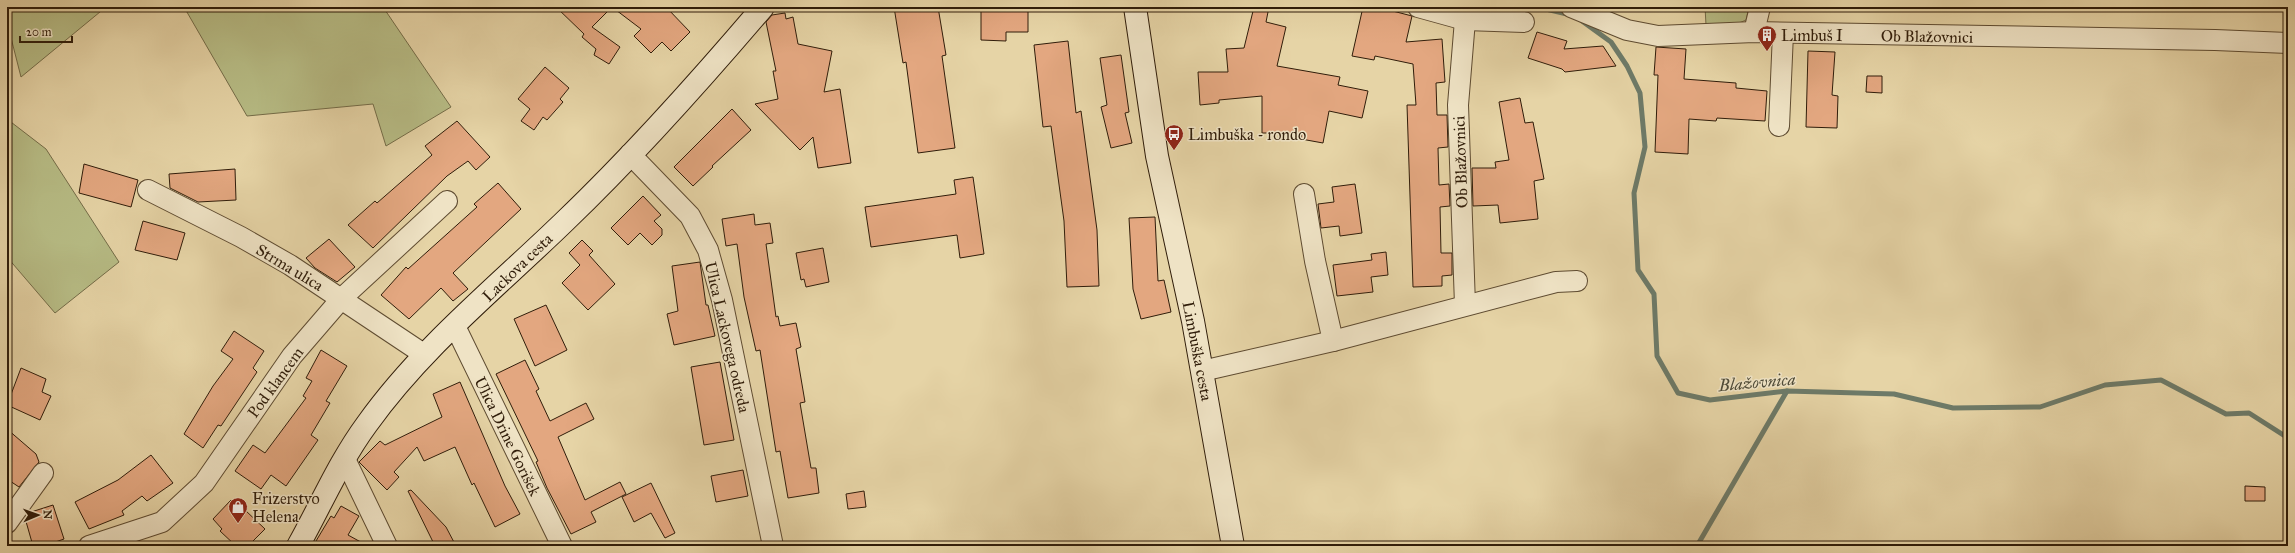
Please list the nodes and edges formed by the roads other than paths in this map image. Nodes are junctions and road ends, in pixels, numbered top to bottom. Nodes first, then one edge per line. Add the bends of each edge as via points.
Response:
1 (763, 7) edge
2 (1135, 7) edge
3 (1418, 7) edge
4 (1571, 7) edge
5 (1760, 7) edge
6 (1465, 20) junction
7 (1524, 22) dead end
8 (1754, 32) junction
9 (1783, 33) junction
10 (2288, 43) edge
11 (1779, 126) dead end
12 (630, 154) junction
13 (148, 190) dead end
14 (1304, 194) dead end
15 (447, 201) dead end
16 (1577, 281) dead end
17 (342, 298) junction
18 (1465, 305) junction
19 (455, 326) junction
20 (1333, 341) junction
21 (425, 355) junction
22 (1202, 370) junction
23 (345, 459) junction
24 (43, 473) dead end
25 (7, 523) edge
26 (92, 545) edge
27 (298, 546) edge
28 (387, 546) edge
29 (562, 546) edge
30 (773, 546) edge
31 (1233, 546) edge

1 - 12 street, Lackova cesta
2 - 22 street, Limbuška cesta via 1157,156
3 - 6 street
4 - 8 street, Ob Blažovnici via 1627,30 1658,36
5 - 8 street
6 - 7 street
6 - 18 street, Ob Blažovnici via 1458,105
8 - 9 street, Ob Blažovnici
9 - 10 street, Ob Blažovnici
9 - 11 street
12 - 19 street, Lackova cesta via 567,219
12 - 30 street, Ulica Lackovega odreda via 690,216 708,250 722,300
13 - 17 street, Strma ulica via 241,237
14 - 20 street via 1315,261
15 - 17 street, Pod klancem
16 - 18 street via 1556,282
17 - 21 street, Strma ulica
17 - 26 street, Pod klancem via 292,356 204,483 162,522
18 - 20 street
19 - 21 street, Lackova cesta
19 - 29 street, Ulica Drine Gorišek
20 - 22 street
21 - 23 street, Lackova cesta via 387,397
22 - 31 street, Limbuška cesta
23 - 27 street, Lackova cesta
23 - 28 street
24 - 25 street

